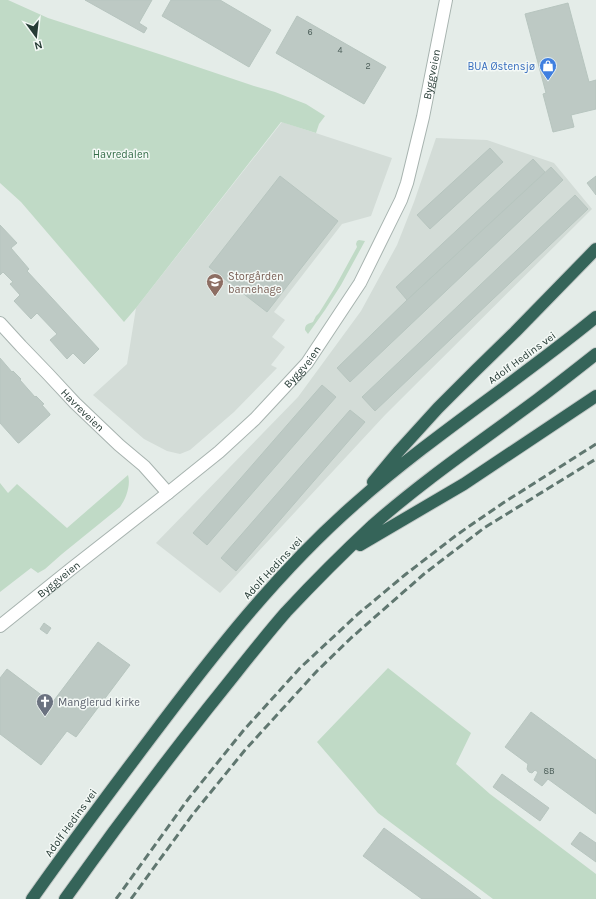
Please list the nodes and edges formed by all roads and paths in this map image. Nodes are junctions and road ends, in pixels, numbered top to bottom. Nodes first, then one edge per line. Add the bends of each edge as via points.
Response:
1 (443, 0) edge
2 (596, 249) edge
3 (596, 316) edge
4 (0, 323) edge
5 (596, 354) edge
6 (596, 396) edge
7 (168, 493) junction
8 (356, 503) junction
9 (340, 557) junction
10 (0, 626) edge
11 (32, 899) edge
12 (65, 899) edge

1 - 7 street, Byggveien via 423,117 406,183 401,200 360,283 307,363 255,419
2 - 8 highway via 438,408
3 - 8 highway, Adolf Hedins vei via 565,343 480,405
4 - 7 street, Havreveien via 75,403 144,466
5 - 9 highway via 418,488 374,524
6 - 9 highway via 464,484
7 - 10 street, Byggveien
8 - 11 highway, Adolf Hedins vei via 287,570 231,634
9 - 12 highway via 285,614 223,689 127,813

